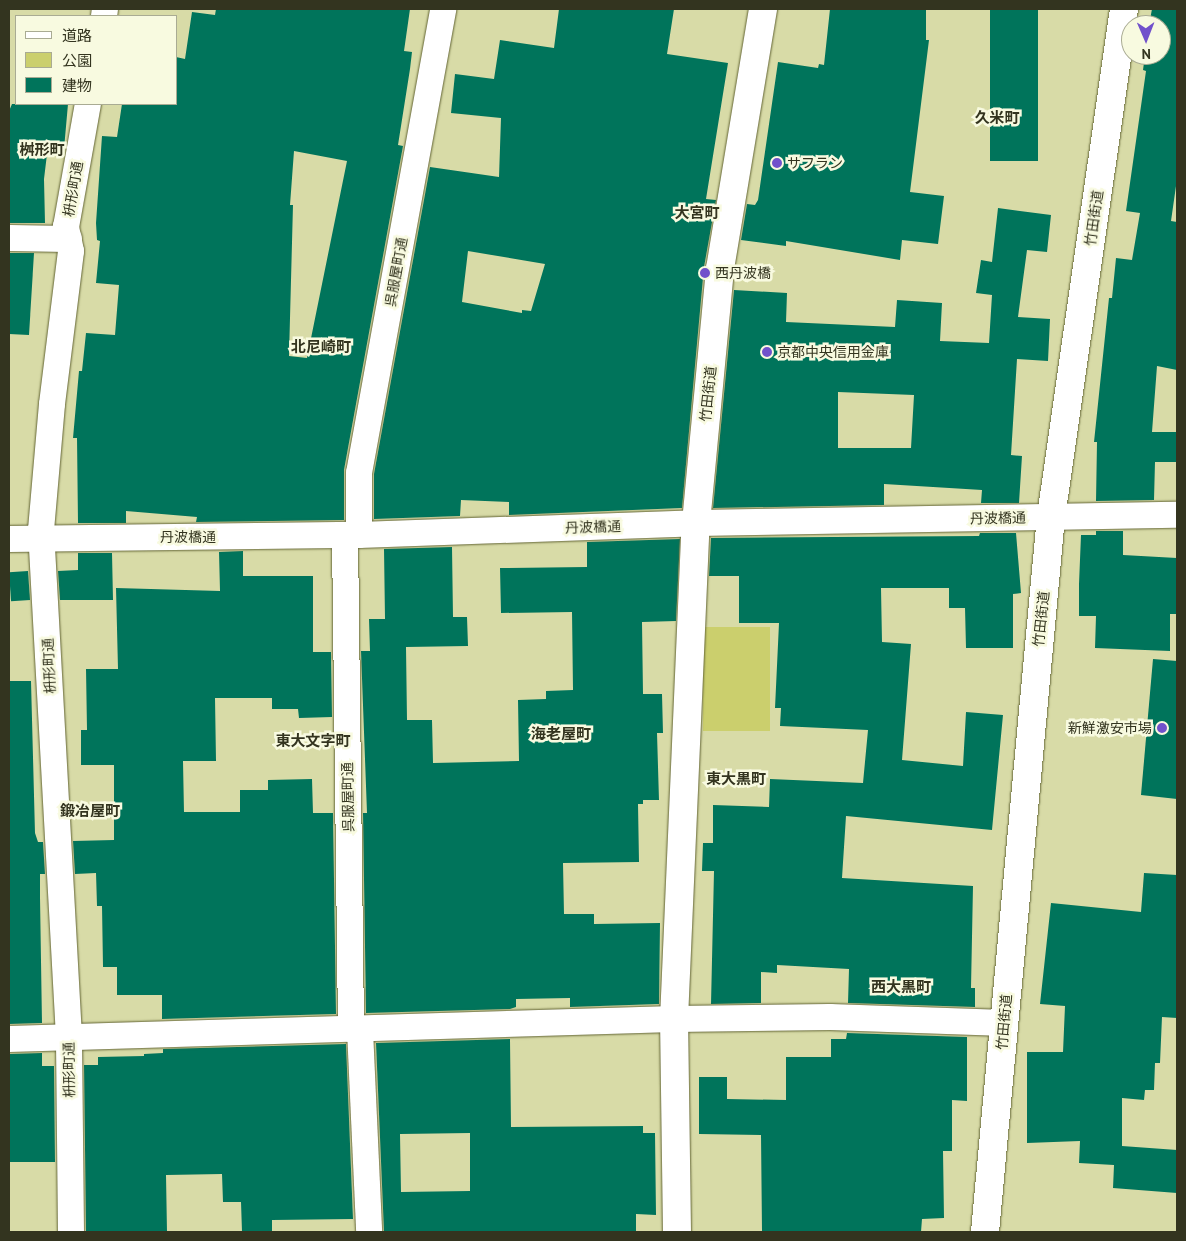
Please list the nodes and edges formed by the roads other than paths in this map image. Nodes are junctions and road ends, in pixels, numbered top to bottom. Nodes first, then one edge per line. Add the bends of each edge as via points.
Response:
1 (442, 9) edge
2 (763, 9) edge
3 (1124, 9) edge
4 (88, 105) edge
5 (9, 238) edge
6 (69, 239) junction
7 (1177, 515) edge
8 (1051, 517) junction
9 (696, 523) junction
10 (352, 536) junction
11 (9, 538) edge
12 (42, 538) junction
13 (674, 1019) junction
14 (1004, 1023) junction
15 (356, 1029) junction
16 (69, 1037) junction
17 (9, 1039) edge
18 (71, 1232) edge
19 (369, 1232) edge
20 (677, 1232) edge
21 (985, 1232) edge

1 - 10 street, 呉服屋町通 via 359,473
2 - 9 main road, 竹田街道 via 720,268
3 - 8 main road, 竹田街道
4 - 6 street, 枡形町通 via 66,228
5 - 6 street
6 - 12 street, 枡形町通 via 72,251 52,404
7 - 8 street, 丹波橋通
8 - 9 street, 丹波橋通
8 - 14 main road, 竹田街道
9 - 10 street, 丹波橋通
9 - 13 main road, 竹田街道
10 - 12 street, 丹波橋通
10 - 15 street, 呉服屋町通
11 - 12 street, 丹波橋通
12 - 16 street, 枡形町通
13 - 14 street via 830,1017
13 - 15 street
13 - 20 main road, 竹田街道
14 - 21 main road, 竹田街道
15 - 16 street
15 - 19 street, 呉服屋町通
16 - 17 street
16 - 18 street, 枡形町通

